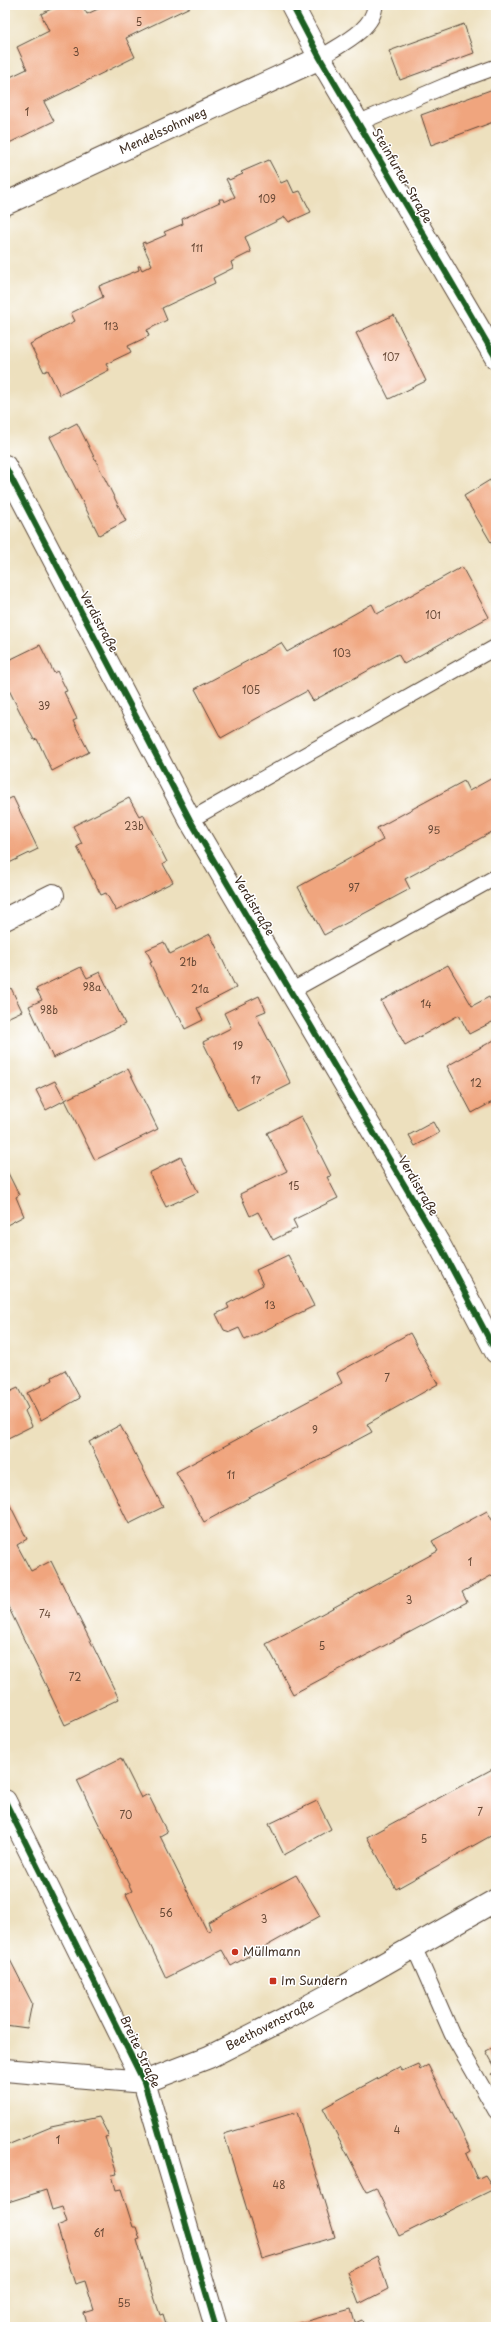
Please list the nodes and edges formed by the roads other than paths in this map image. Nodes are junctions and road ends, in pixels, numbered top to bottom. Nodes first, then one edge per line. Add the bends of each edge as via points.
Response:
1 (292, 5) edge
2 (375, 5) edge
3 (320, 58) junction
4 (496, 67) edge
5 (358, 123) junction
6 (5, 204) edge
7 (496, 358) edge
8 (5, 466) edge
9 (496, 647) edge
10 (190, 820) junction
11 (496, 877) edge
12 (53, 895) dead end
13 (5, 919) edge
14 (291, 991) junction
15 (496, 1352) edge
16 (5, 1802) edge
17 (496, 1900) edge
18 (414, 1946) junction
19 (10, 2075) edge
20 (144, 2082) junction
21 (496, 2111) edge
22 (216, 2327) edge

1 - 3 street, Steinfurter Straße
2 - 3 lane via 375,12 365,27
3 - 5 street, Steinfurter Straße
3 - 6 street, Mendelssohnweg
4 - 5 lane
5 - 7 street, Steinfurter Straße
8 - 10 street, Verdistraße
9 - 10 lane
10 - 14 street, Verdistraße
11 - 14 lane
12 - 13 street
14 - 15 street, Verdistraße via 439,1244
16 - 20 street, Breite Straße
17 - 18 street, Beethovenstraße
18 - 20 street, Beethovenstraße via 338,1990 216,2053
18 - 21 lane via 452,2034
19 - 20 street
20 - 22 street, Breite Straße

